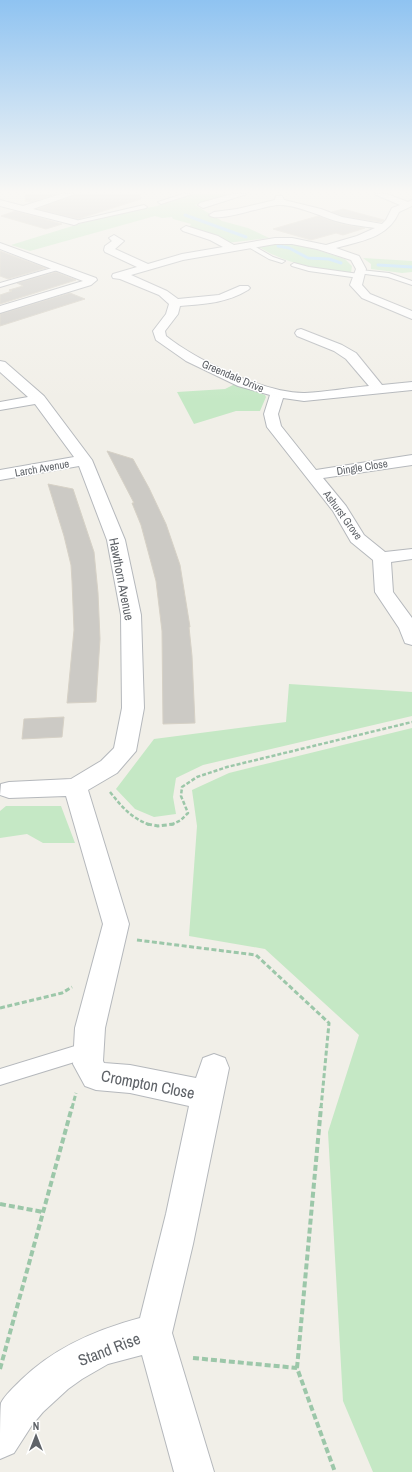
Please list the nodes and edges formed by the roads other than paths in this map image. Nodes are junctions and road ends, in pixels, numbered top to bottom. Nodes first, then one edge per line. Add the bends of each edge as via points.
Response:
1 (45, 263) edge
2 (137, 263) edge
3 (162, 263) edge
4 (358, 263) edge
5 (294, 265) dead end
6 (147, 267) junction
7 (59, 268) junction
8 (359, 274) junction
9 (412, 283) edge
10 (0, 285) edge
11 (244, 291) dead end
12 (175, 303) junction
13 (0, 310) edge
14 (412, 315) edge
15 (299, 332) dead end
16 (0, 365) edge
17 (412, 386) edge
18 (378, 389) junction
19 (278, 393) junction
20 (39, 399) junction
21 (0, 406) edge
22 (84, 460) junction
23 (412, 460) edge
24 (0, 475) edge
25 (312, 475) junction
26 (412, 554) edge
27 (382, 558) junction
28 (412, 639) edge
29 (81, 783) junction
30 (3, 790) edge
31 (92, 1063) junction
32 (0, 1077) edge
33 (154, 1333) junction
34 (0, 1439) edge
35 (194, 1472) edge

1 - 7 street
2 - 6 street
3 - 6 street
4 - 8 street via 361,269
5 - 8 lane
6 - 12 street via 116,276 159,290
7 - 10 lane
7 - 13 street via 92,280
8 - 9 lane via 389,275
8 - 14 street via 356,285 366,296
11 - 12 street via 218,299
12 - 19 street, Greendale Drive via 172,314 159,331 160,337 191,358 244,383
15 - 18 street via 351,356
16 - 20 street, Hawthorn Avenue
17 - 18 street, Greendale Drive
18 - 19 street, Greendale Drive via 304,397
19 - 25 street, Ashurst Grove via 270,420
20 - 21 street
20 - 22 street, Hawthorn Avenue
22 - 24 street, Larch Avenue
22 - 29 street, Hawthorn Avenue via 116,540 131,615 133,708 125,751 109,767
23 - 25 street, Dingle Close
25 - 27 street, Ashurst Grove via 340,509 357,538
26 - 27 street
27 - 28 street via 384,592 409,628
29 - 30 street, Hawthorn Avenue
29 - 31 street via 116,924 90,1028
31 - 32 lane
31 - 33 street, Crompton Close via 130,1079 211,1081 184,1212
33 - 34 street, Stand Rise via 99,1349 74,1361 42,1386 12,1418
33 - 35 street, Stand Rise

